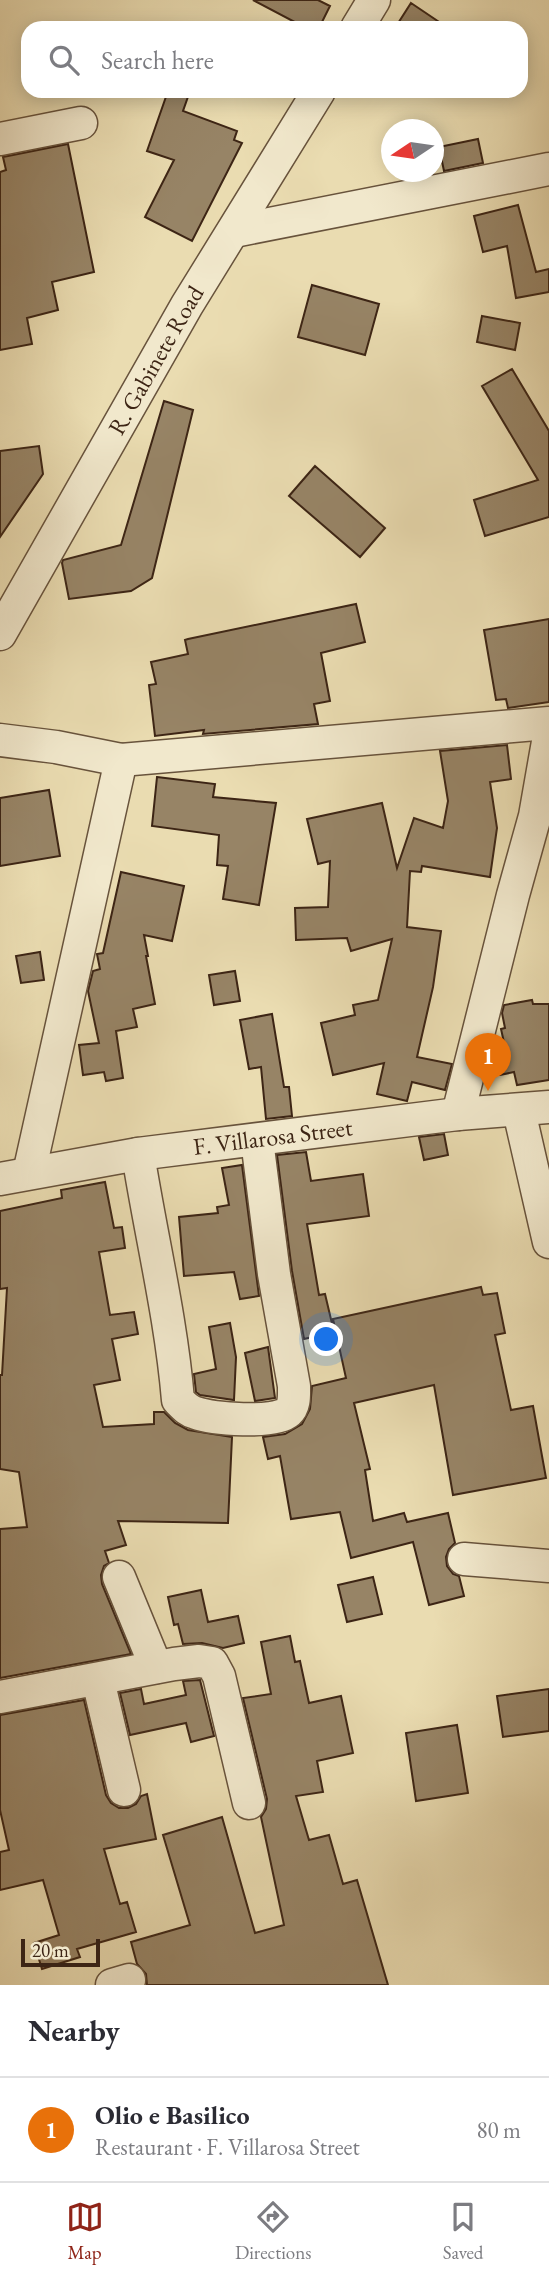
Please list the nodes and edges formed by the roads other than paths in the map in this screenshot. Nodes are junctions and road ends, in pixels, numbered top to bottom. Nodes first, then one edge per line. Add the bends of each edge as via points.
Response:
1 (374, 0) edge
2 (361, 21) edge
3 (315, 98) edge
4 (81, 123) dead end
5 (0, 139) edge
6 (549, 169) edge
7 (234, 231) junction
8 (0, 634) edge
9 (549, 723) edge
10 (549, 736) edge
11 (0, 740) edge
12 (121, 760) junction
13 (534, 1109) edge
14 (458, 1114) junction
15 (257, 1140) junction
16 (138, 1154) junction
17 (15, 1176) edge
18 (549, 1242) edge
19 (464, 1559) dead end
20 (549, 1566) edge
21 (119, 1577) dead end
22 (156, 1667) junction
23 (98, 1680) junction
24 (0, 1697) edge
25 (124, 1790) dead end
26 (249, 1802) dead end

1 - 2 street
3 - 7 street, R. Gabinete Road
4 - 5 street
6 - 7 street
7 - 8 street, R. Gabinete Road
9 - 12 street
10 - 14 street via 535,816
11 - 12 street
12 - 17 street
13 - 14 street, F. Villarosa Street
13 - 18 street
14 - 15 street, F. Villarosa Street
15 - 16 street, F. Villarosa Street
15 - 16 street via 294,1386 293,1405 274,1419 198,1414 178,1400 168,1312
16 - 17 street, F. Villarosa Street
19 - 20 street
21 - 22 street
22 - 23 street
22 - 26 street via 199,1661 216,1668
23 - 24 street
23 - 25 street

